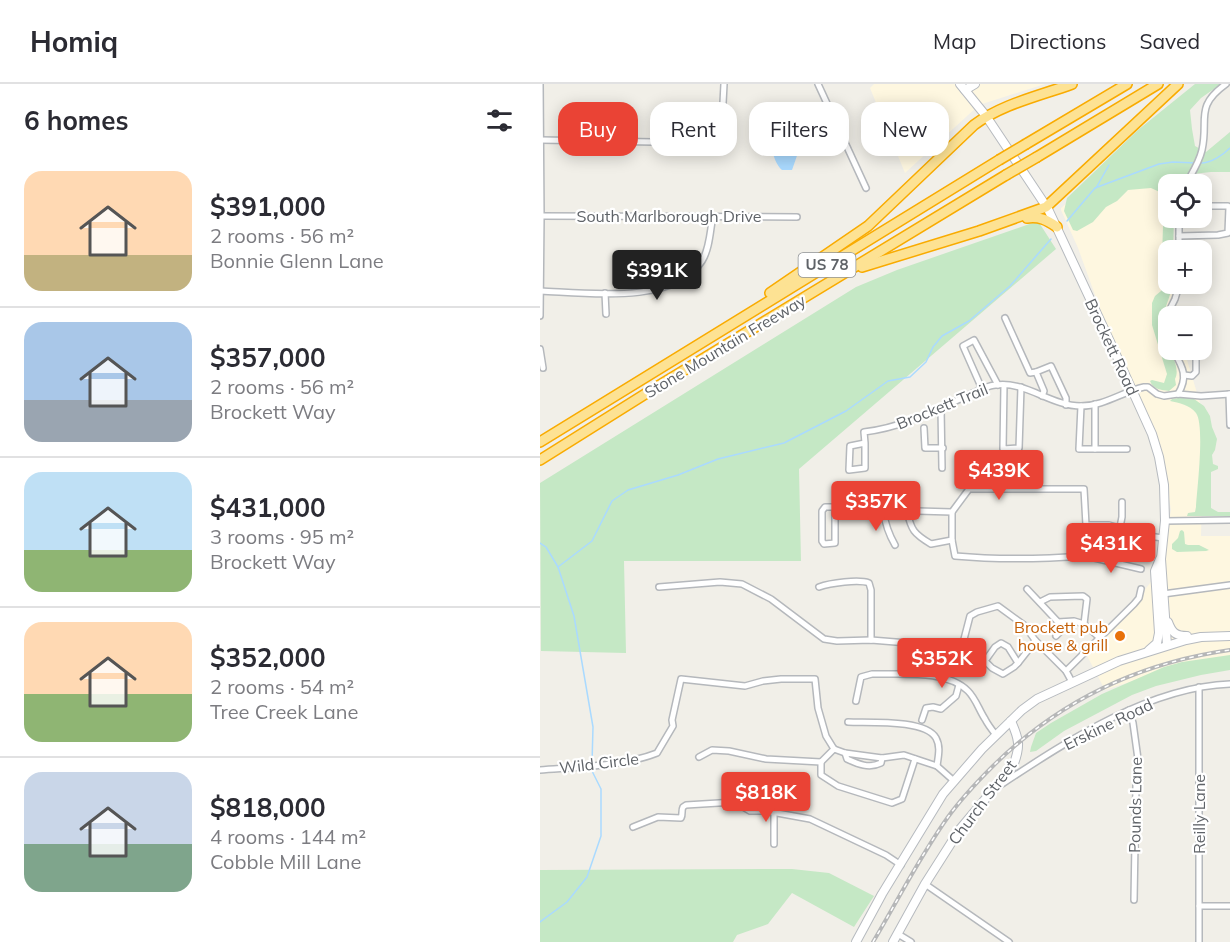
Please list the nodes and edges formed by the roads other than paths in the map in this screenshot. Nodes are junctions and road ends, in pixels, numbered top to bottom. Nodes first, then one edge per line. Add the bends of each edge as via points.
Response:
1 (540, 84) edge
2 (724, 84) edge
3 (818, 84) edge
4 (975, 84) edge
5 (1072, 84) edge
6 (1127, 84) edge
7 (1158, 84) edge
8 (1178, 84) edge
9 (1226, 84) edge
10 (962, 87) edge
11 (986, 116) junction
12 (541, 140) edge
13 (1192, 174) edge
14 (866, 188) dead end
15 (1212, 206) edge
16 (1229, 206) edge
17 (1046, 207) junction
18 (541, 216) edge
19 (713, 216) junction
20 (797, 217) dead end
21 (1004, 222) junction
22 (1057, 227) junction
23 (1179, 228) edge
24 (1179, 236) junction
25 (1179, 240) edge
26 (846, 273) junction
27 (541, 291) edge
28 (605, 293) junction
29 (606, 314) dead end
30 (540, 316) edge
31 (1005, 318) dead end
32 (540, 349) edge
33 (1179, 360) edge
34 (1196, 360) edge
35 (543, 369) dead end
36 (655, 370) junction
37 (1036, 372) junction
38 (1184, 375) junction
39 (1001, 385) junction
40 (1021, 387) junction
41 (982, 389) junction
42 (1132, 390) junction
43 (1178, 394) junction
44 (1229, 394) edge
45 (1042, 396) junction
46 (1095, 404) junction
47 (1066, 405) junction
48 (1081, 406) junction
49 (941, 408) junction
50 (1230, 418) edge
51 (1230, 425) edge
52 (924, 428) dead end
53 (540, 442) edge
54 (865, 443) junction
55 (943, 448) junction
56 (1127, 448) dead end
57 (1095, 449) junction
58 (540, 460) edge
59 (942, 468) dead end
60 (1122, 502) dead end
61 (835, 507) junction
62 (883, 510) junction
63 (907, 511) junction
64 (952, 512) junction
65 (1230, 520) edge
66 (1165, 521) junction
67 (1086, 525) junction
68 (1120, 527) junction
69 (1163, 538) junction
70 (952, 540) junction
71 (895, 545) dead end
72 (1162, 555) junction
73 (1086, 556) junction
74 (1141, 568) dead end
75 (1230, 585) edge
76 (659, 587) dead end
77 (819, 587) dead end
78 (1027, 589) dead end
79 (1141, 589) dead end
80 (1163, 594) junction
81 (1040, 602) junction
82 (1164, 615) junction
83 (1064, 622) junction
84 (1084, 624) junction
85 (1056, 636) dead end
86 (1230, 636) edge
87 (1201, 637) junction
88 (1100, 638) junction
89 (871, 640) junction
90 (1035, 640) junction
91 (1167, 645) junction
92 (1148, 651) junction
93 (1018, 663) junction
94 (1066, 671) junction
95 (1071, 682) junction
96 (1230, 684) edge
97 (959, 685) junction
98 (1199, 687) junction
99 (856, 701) dead end
100 (1129, 710) junction
101 (922, 720) dead end
102 (1011, 721) junction
103 (848, 722) dead end
104 (996, 735) junction
105 (834, 749) junction
106 (845, 753) junction
107 (699, 757) dead end
108 (882, 758) junction
109 (915, 759) junction
110 (821, 762) junction
111 (937, 766) junction
112 (1013, 766) junction
113 (540, 770) edge
114 (1020, 772) junction
115 (954, 781) junction
116 (995, 788) junction
117 (774, 813) junction
118 (633, 827) dead end
119 (774, 844) dead end
120 (901, 865) junction
121 (926, 885) junction
122 (1134, 900) dead end
123 (1199, 906) junction
124 (1230, 906) edge
125 (898, 934) junction
126 (855, 942) edge
127 (893, 942) edge
128 (911, 942) edge
129 (1009, 942) edge
130 (1199, 942) edge

1 - 12 street
2 - 12 street via 724,134 719,141
3 - 14 street
4 - 10 street, Brockett Road
5 - 11 highway
6 - 36 highway, Stone Mountain Freeway / US 78, bridge
7 - 26 highway, Stone Mountain Freeway / US 78, bridge
8 - 17 highway
9 - 13 street via 1210,97 1205,108 1203,147
10 - 11 street, Brockett Road
11 - 17 street, Brockett Road
11 - 36 highway via 859,233
12 - 18 street
15 - 16 street
16 - 24 street via 1228,233
17 - 21 highway
17 - 22 street, Brockett Road
18 - 19 street, South Marlborough Drive
18 - 27 street
19 - 20 street, South Marlborough Drive
19 - 28 street via 707,250 695,270 683,279 652,290
21 - 22 highway via 1037,217
21 - 26 highway
22 - 42 street, Brockett Road
23 - 24 street
24 - 25 street
26 - 58 highway, Stone Mountain Freeway / US 78
27 - 28 street
27 - 30 street
28 - 29 street
31 - 37 street via 1030,373
32 - 35 street
33 - 38 street
34 - 38 street via 1196,372
36 - 53 highway, Stone Mountain Freeway / US 78
37 - 45 street via 1044,391
37 - 47 street via 1051,366
38 - 43 street
39 - 40 street, Brockett Trail
39 - 40 street via 1003,449 1019,448
39 - 41 street, Brockett Trail
39 - 41 street via 974,340 963,346
40 - 45 street, Brockett Trail
41 - 49 street, Brockett Trail
42 - 43 street via 1146,387 1160,395
42 - 46 street, Brockett Trail
42 - 66 street, Brockett Road via 1159,457
43 - 44 street
44 - 50 street
45 - 47 street, Brockett Trail
46 - 48 street, Brockett Trail
46 - 57 street
47 - 48 street, Brockett Trail
48 - 57 street via 1079,449
49 - 54 street, Brockett Trail via 903,424 864,432
49 - 55 street
50 - 51 street
52 - 55 street via 925,448
54 - 54 street, Brockett Trail via 850,446 849,470 865,468
55 - 59 street
56 - 57 street
60 - 68 street
61 - 61 street via 835,543 824,544 822,511
61 - 62 street
62 - 63 street
62 - 71 street
63 - 64 street
63 - 70 street via 916,534 931,544
64 - 67 street via 969,489 1084,489
64 - 70 street
65 - 66 street
66 - 69 street, Brockett Road
67 - 68 street
67 - 73 street
68 - 69 street
69 - 72 street, Brockett Road
70 - 73 street via 955,556
72 - 80 street, Brockett Road
72 - 92 street via 1155,571 1159,633 1157,643
73 - 74 street
75 - 80 street
76 - 89 street via 742,584 771,599 824,639
77 - 89 street via 869,583
78 - 81 street
79 - 88 street via 1134,604
80 - 82 street, Brockett Road
81 - 83 street via 1058,622
81 - 84 street via 1050,597 1083,596 1087,600
82 - 87 street via 1178,636
82 - 91 street, Brockett Road
83 - 84 street
83 - 85 street
84 - 88 street
86 - 87 street
87 - 91 street
88 - 94 street
89 - 90 street via 957,647 963,643 970,615 998,606 1024,625
90 - 93 street
90 - 94 street
91 - 92 street
92 - 95 street
93 - 93 street via 1003,674 985,661 1001,643
94 - 95 street
95 - 102 street via 1037,699
96 - 98 street, Erskine Road
97 - 99 street via 938,676 872,674 861,677
97 - 101 street via 956,696 941,709 926,708
97 - 104 street via 967,689
98 - 100 street, Erskine Road
98 - 123 street, Reilly Lane
100 - 114 street, Erskine Road
100 - 122 street, Pounds Lane via 1138,759
102 - 104 street
102 - 112 street, Church Street via 1019,742
103 - 111 street via 906,724 932,732 939,746
104 - 115 street
105 - 106 street
105 - 110 street
105 - 113 street, Wild Circle via 818,708 815,679 781,679 745,686 681,679 673,726 657,753 644,759
106 - 108 street
106 - 108 street via 847,759 859,765 875,766
107 - 110 street via 712,750 723,750 766,759
108 - 109 street via 904,755
109 - 110 street via 902,799 892,803 838,786 821,775
109 - 111 street
111 - 115 street
112 - 114 street
112 - 116 street, Church Street
114 - 116 street, Erskine Road
115 - 120 street
116 - 121 street, Church Street via 960,829
117 - 118 street via 750,811 735,802 686,805 681,818 658,817
117 - 119 street
117 - 120 street via 810,819
120 - 126 street
121 - 125 street, Church Street
121 - 129 street
123 - 124 street
123 - 130 street, Reilly Lane
125 - 127 street, Church Street
125 - 128 street

